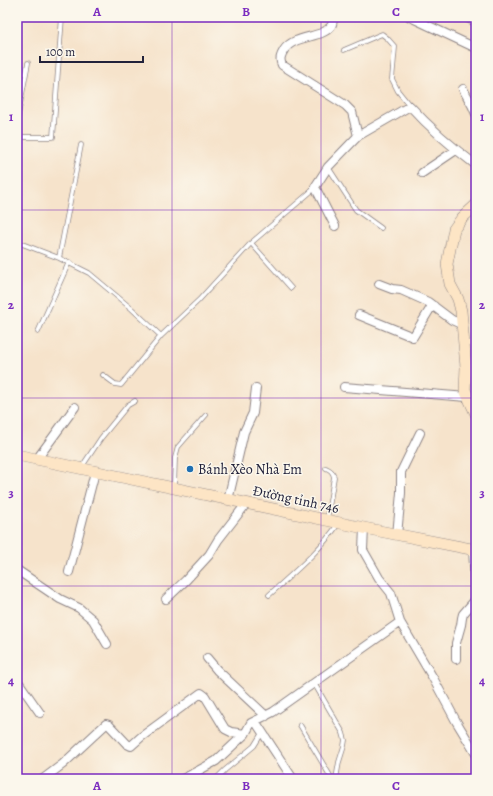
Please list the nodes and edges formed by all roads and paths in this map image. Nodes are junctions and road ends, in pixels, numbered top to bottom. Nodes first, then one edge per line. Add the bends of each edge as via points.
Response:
1 (62, 17) edge
2 (333, 17) edge
3 (410, 17) edge
4 (466, 17) edge
5 (476, 22) edge
6 (476, 48) edge
7 (344, 50) dead end
8 (28, 63) dead end
9 (463, 89) dead end
10 (410, 106) junction
11 (476, 114) edge
12 (17, 120) edge
13 (358, 136) junction
14 (17, 137) edge
15 (82, 145) dead end
16 (456, 150) junction
17 (476, 165) edge
18 (328, 166) junction
19 (422, 173) dead end
20 (315, 187) junction
21 (476, 205) edge
22 (335, 226) dead end
23 (380, 228) dead end
24 (17, 242) edge
25 (251, 243) junction
26 (58, 258) junction
27 (68, 262) junction
28 (379, 284) dead end
29 (291, 288) dead end
30 (434, 306) junction
31 (359, 315) dead end
32 (463, 325) junction
33 (38, 332) dead end
34 (161, 336) junction
35 (103, 375) dead end
36 (344, 387) dead end
37 (256, 388) dead end
38 (467, 397) junction
39 (136, 401) dead end
40 (75, 407) dead end
41 (476, 414) edge
42 (206, 415) dead end
43 (420, 433) dead end
44 (17, 455) edge
45 (37, 459) junction
46 (80, 468) junction
47 (326, 468) dead end
48 (95, 472) junction
49 (174, 488) junction
50 (228, 500) junction
51 (246, 504) junction
52 (327, 521) junction
53 (339, 523) junction
54 (364, 528) junction
55 (397, 535) junction
56 (475, 550) edge
57 (17, 570) edge
58 (69, 572) dead end
59 (269, 595) dead end
60 (166, 600) dead end
61 (400, 622) junction
62 (108, 644) dead end
63 (207, 658) dead end
64 (456, 659) dead end
65 (17, 680) edge
66 (314, 683) junction
67 (40, 713) dead end
68 (266, 716) junction
69 (255, 721) junction
70 (300, 725) dead end
71 (263, 733) junction
72 (244, 734) junction
73 (476, 754) edge
74 (43, 779) edge
75 (183, 779) edge
76 (216, 779) edge
77 (293, 779) edge
78 (332, 779) edge
79 (336, 779) edge

1 - 14 lane via 53,137
2 - 13 street via 331,26 326,30 287,46 281,62 345,105 352,112
3 - 6 street
4 - 5 street
7 - 10 lane via 382,34 387,38 395,47 392,79
8 - 12 lane
9 - 11 street
10 - 13 street
10 - 16 street via 431,129
13 - 18 street
15 - 26 lane
16 - 17 street
16 - 19 street
18 - 20 street
18 - 23 lane via 356,210
20 - 22 street
20 - 25 lane
21 - 32 main road via 454,229 447,264 450,284 461,306
24 - 26 lane
25 - 29 lane
25 - 34 lane via 199,300
26 - 27 lane
27 - 33 lane
27 - 34 lane via 89,273
28 - 30 street via 401,290
30 - 31 street via 413,338
30 - 32 street
32 - 38 main road
34 - 35 lane via 121,385 115,384
36 - 38 street
37 - 50 street via 253,413 244,432
38 - 41 main road
39 - 46 lane via 119,414
40 - 45 street
42 - 49 lane via 178,447
43 - 55 street via 401,472 402,493
44 - 45 main road, Đường tỉnh 746
45 - 46 main road, Đường tỉnh 746
46 - 48 main road, Đường tỉnh 746
47 - 52 lane via 333,472 334,477
48 - 49 main road, Đường tỉnh 746
48 - 58 street
49 - 50 main road, Đường tỉnh 746
50 - 51 main road, Đường tỉnh 746
51 - 52 main road, Đường tỉnh 746
51 - 60 street via 209,555
52 - 53 main road, Đường tỉnh 746
53 - 54 main road, Đường tỉnh 746
53 - 59 lane via 309,557
54 - 55 main road, Đường tỉnh 746
54 - 61 street via 363,550 378,578 391,593
55 - 56 main road, Đường tỉnh 746
56 - 64 street via 476,599 463,614 456,642
57 - 62 street via 60,599 79,608 93,620
61 - 66 street
61 - 73 street
63 - 68 street
65 - 67 street
66 - 68 street
66 - 79 lane via 345,740
68 - 69 street
69 - 71 street
69 - 72 street
70 - 78 lane
71 - 76 lane via 254,746
71 - 77 street
72 - 74 street via 225,729 201,693 131,746 106,724
72 - 75 street via 216,761

